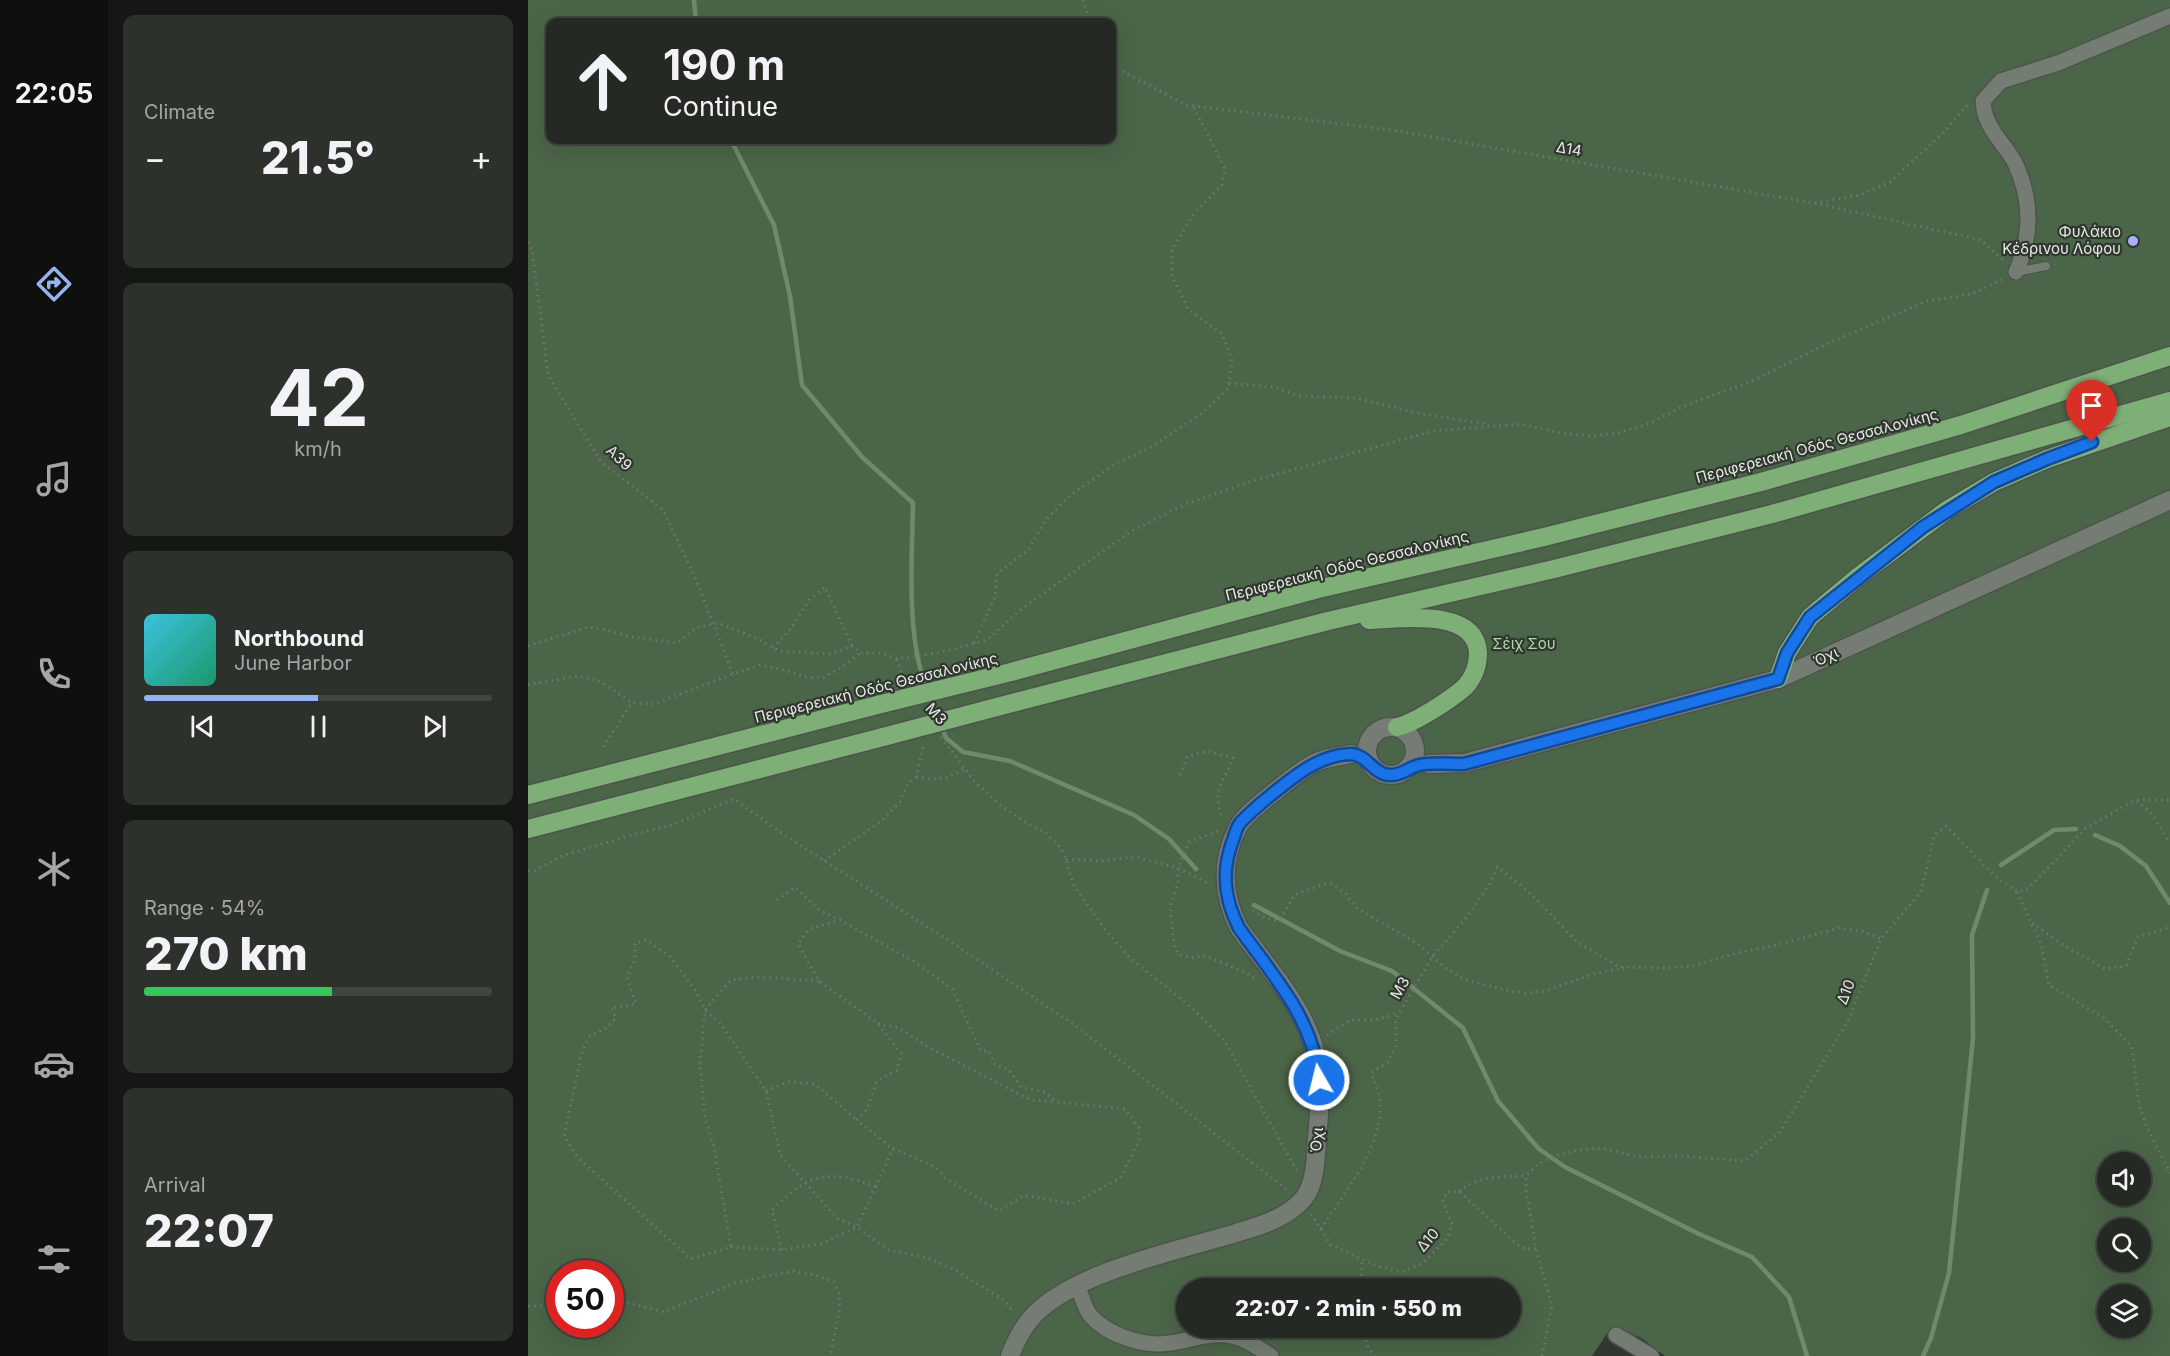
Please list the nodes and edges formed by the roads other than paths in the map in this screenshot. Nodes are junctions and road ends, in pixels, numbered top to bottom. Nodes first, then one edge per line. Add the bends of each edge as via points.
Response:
1 (2170, 16) edge
2 (2046, 266) dead end
3 (2016, 272) joint
4 (2170, 356) edge
5 (2170, 401) edge
6 (2170, 417) edge
7 (2170, 500) edge
8 (1328, 621) junction
9 (1778, 679) junction
10 (1397, 727) junction
11 (1370, 740) junction
12 (1416, 750) junction
13 (1351, 754) junction
14 (1370, 764) junction
15 (1428, 764) junction
16 (1406, 771) junction
17 (528, 795) edge
18 (528, 829) edge
19 (1077, 1285) junction
20 (1617, 1335) dead end
21 (1010, 1356) edge
22 (1271, 1356) edge
23 (1651, 1356) edge

1 - 3 street via 2058,63 2001,81 1983,101 1987,120 2015,163 2025,193 2029,224 2025,252
2 - 3 lane
4 - 17 highway, Περιφερειακή Οδός Θεσσαλονίκης, bridge via 1961,426 1761,482 1318,589
5 - 8 highway via 1772,514
6 - 9 highway via 2047,459 1994,482 1947,510 1810,617 1787,653
7 - 9 main road, Όχι
8 - 10 highway via 1433,618 1452,623 1474,639 1477,666 1471,681 1417,719
8 - 18 highway, bridge
9 - 15 main road, Όχι via 1464,764
10 - 11 main road via 1381,729
10 - 12 main road via 1410,735
11 - 13 main road, Όχι
11 - 14 main road
12 - 15 main road
12 - 16 main road
13 - 14 main road
13 - 19 main road, Όχι via 1320,761 1268,797 1238,825 1226,865 1226,892 1233,916 1287,993 1313,1044 1319,1080 1318,1129 1311,1183 1302,1201 1256,1226
14 - 16 main road via 1383,774 1399,775
15 - 16 main road, Όχι
19 - 21 main road via 1036,1313 1021,1331
19 - 22 street via 1088,1313 1101,1326 1130,1339 1148,1344 1226,1335 1245,1340
20 - 23 street

